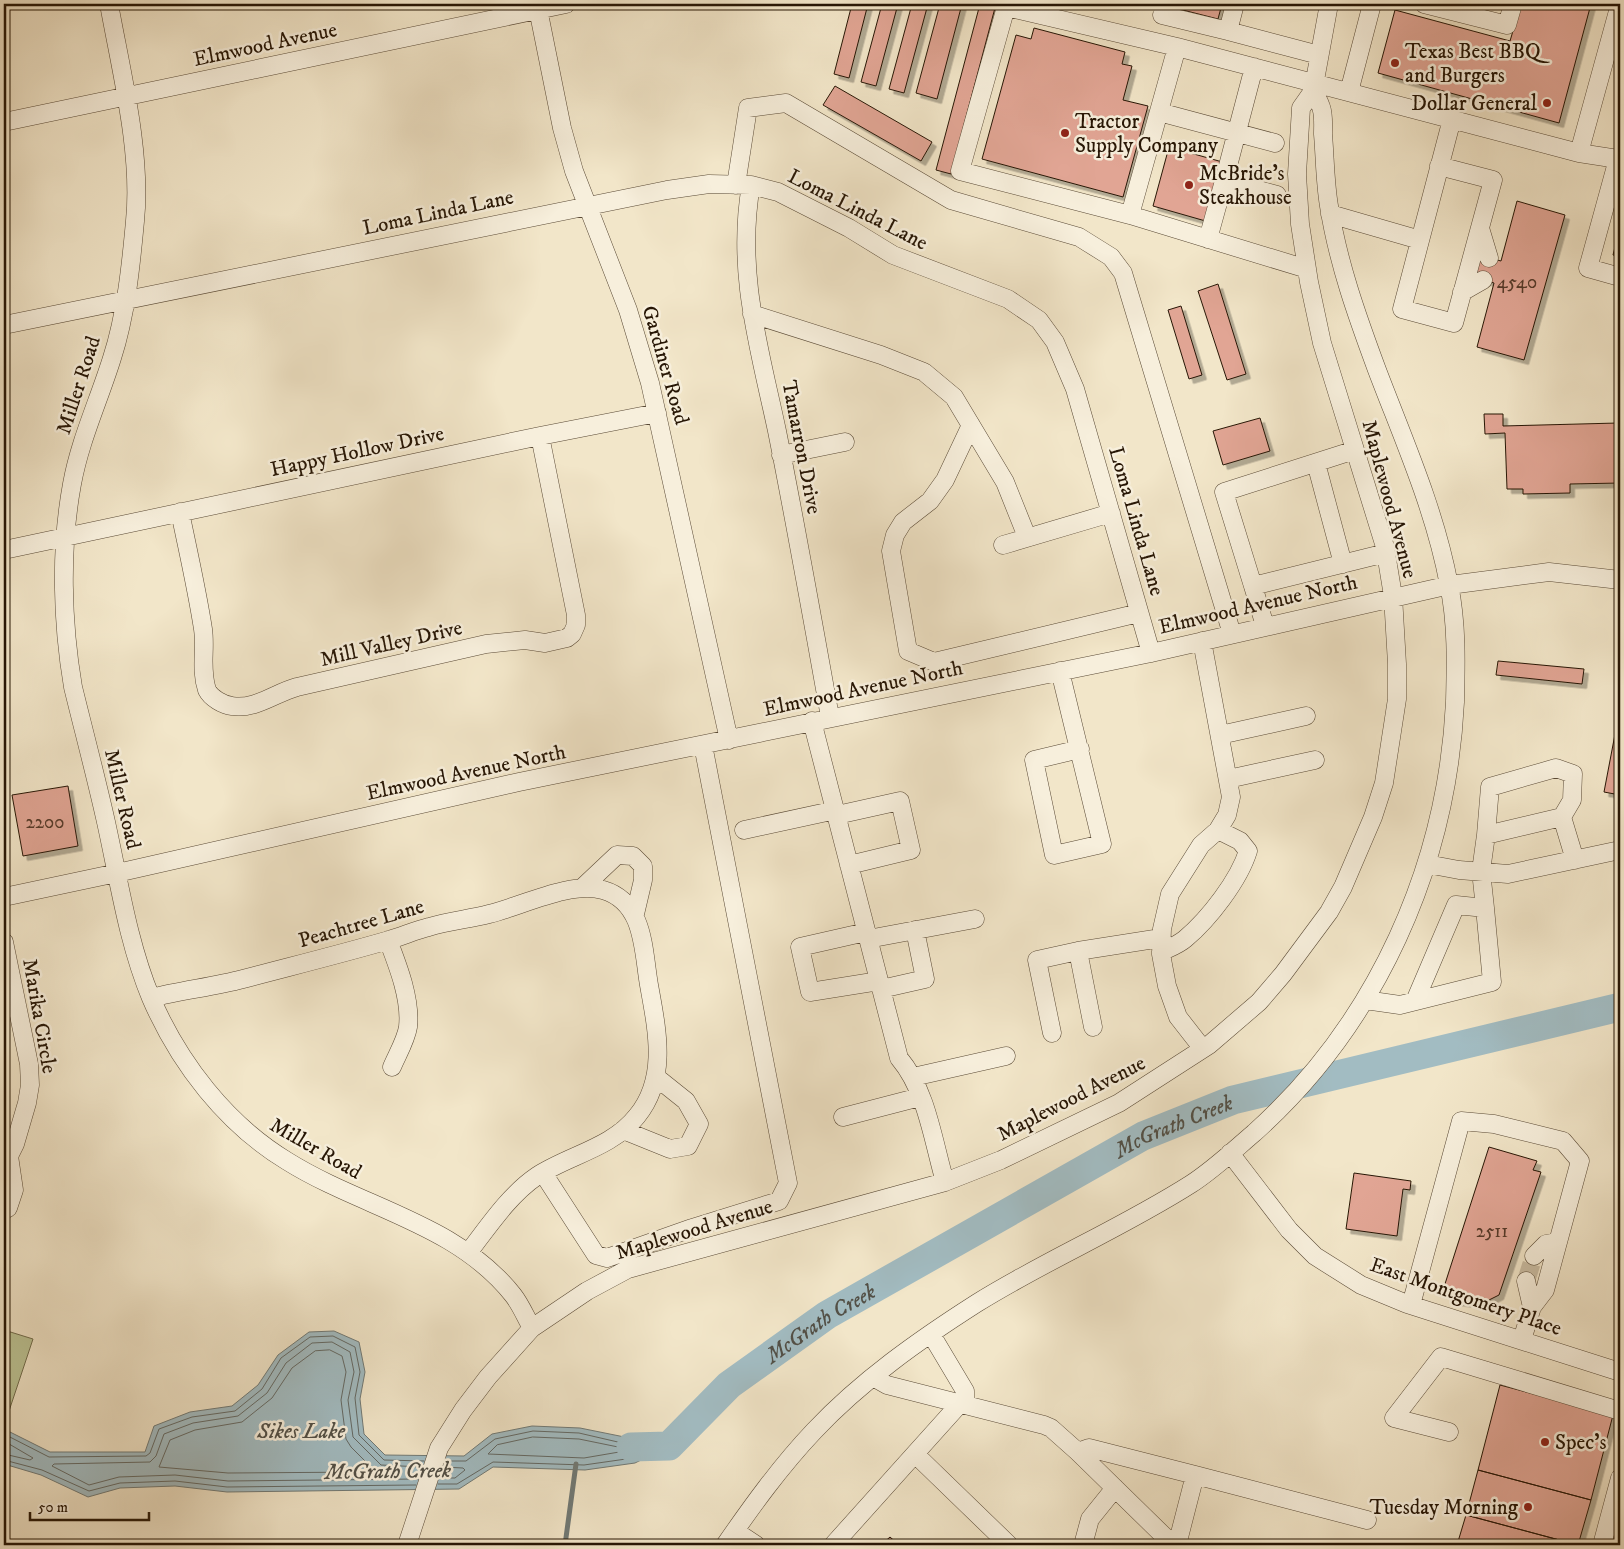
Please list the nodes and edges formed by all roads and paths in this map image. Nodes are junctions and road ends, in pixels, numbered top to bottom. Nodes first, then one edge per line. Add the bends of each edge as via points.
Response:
1 (110, 4) edge
2 (566, 4) edge
3 (1235, 4) edge
4 (1329, 4) edge
5 (1372, 4) edge
6 (1424, 4) edge
7 (1512, 4) edge
8 (1620, 4) edge
9 (538, 9) junction
10 (1164, 10) edge
11 (1228, 31) junction
12 (1156, 43) junction
13 (1177, 47) junction
14 (1319, 56) junction
15 (1254, 67) junction
16 (1313, 87) junction
17 (1349, 92) junction
18 (125, 97) junction
19 (1159, 112) junction
20 (1452, 119) junction
21 (4, 122) edge
22 (1237, 133) junction
23 (1275, 143) dead end
24 (1579, 153) junction
25 (1619, 159) edge
26 (1440, 166) junction
27 (1224, 181) junction
28 (743, 185) junction
29 (1277, 195) dead end
30 (586, 205) junction
31 (1330, 214) junction
32 (1130, 215) junction
33 (1480, 228) junction
34 (1208, 239) junction
35 (1420, 240) junction
36 (1490, 258) dead end
37 (1307, 269) junction
38 (1620, 277) edge
39 (1483, 280) dead end
40 (1462, 292) junction
41 (124, 300) junction
42 (752, 314) junction
43 (4, 325) edge
44 (658, 413) junction
45 (971, 425) junction
46 (540, 436) junction
47 (845, 442) dead end
48 (1355, 450) junction
49 (781, 455) junction
50 (1316, 463) junction
51 (180, 512) junction
52 (1111, 513) junction
53 (66, 535) junction
54 (1028, 537) junction
55 (1003, 545) dead end
56 (4, 550) edge
57 (1386, 553) junction
58 (1343, 564) junction
59 (1620, 580) edge
60 (1450, 585) junction
61 (1253, 586) junction
62 (1393, 596) junction
63 (1139, 613) junction
64 (1265, 626) junction
65 (1232, 634) junction
66 (1202, 641) junction
67 (1151, 652) junction
68 (1060, 671) junction
69 (1306, 716) dead end
70 (830, 717) junction
71 (812, 721) junction
72 (1220, 734) junction
73 (729, 740) junction
74 (703, 745) junction
75 (1080, 749) junction
76 (1315, 760) dead end
77 (1228, 779) junction
78 (837, 813) junction
79 (1562, 817) junction
80 (744, 830) dead end
81 (1218, 830) junction
82 (1486, 835) junction
83 (1620, 850) edge
84 (1574, 860) junction
85 (849, 864) junction
86 (1427, 864) junction
87 (1481, 872) junction
88 (117, 873) junction
89 (582, 888) junction
90 (4, 896) edge
91 (1485, 908) junction
92 (635, 914) junction
93 (975, 919) dead end
94 (916, 930) junction
95 (867, 935) junction
96 (388, 940) junction
97 (4, 942) edge
98 (1161, 945) junction
99 (1078, 951) junction
100 (880, 985) junction
101 (151, 998) junction
102 (1365, 1000) junction
103 (1415, 1001) junction
104 (1093, 1027) dead end
105 (1052, 1033) dead end
106 (1203, 1049) junction
107 (1006, 1056) dead end
108 (392, 1067) dead end
109 (913, 1076) junction
110 (656, 1077) junction
111 (920, 1097) junction
112 (843, 1117) dead end
113 (623, 1130) junction
114 (1230, 1153) junction
115 (6, 1158) edge
116 (543, 1172) junction
117 (945, 1182) junction
118 (4, 1210) edge
119 (1558, 1242) junction
120 (468, 1253) junction
121 (1534, 1256) tunnel mouth
122 (1526, 1281) tunnel mouth
123 (1411, 1305) junction
124 (1532, 1307) junction
125 (532, 1328) junction
126 (931, 1334) junction
127 (1522, 1340) junction
128 (1620, 1372) edge
129 (873, 1377) junction
130 (961, 1404) junction
131 (1620, 1411) edge
132 (1449, 1432) dead end
133 (1078, 1452) junction
134 (916, 1454) junction
135 (1195, 1475) junction
136 (1620, 1478) edge
137 (1116, 1488) junction
138 (1367, 1520) dead end
139 (735, 1531) junction
140 (1177, 1543) edge
141 (407, 1545) edge
142 (725, 1545) edge
143 (756, 1545) edge
144 (833, 1545) edge
145 (1009, 1545) edge
146 (1083, 1545) edge
147 (1602, 1545) edge

1 - 18 street, Miller Road
2 - 9 street, Elmwood Avenue
3 - 11 street
4 - 14 street, Maplewood Avenue
5 - 17 street
6 - 7 street via 1507,25
8 - 24 street
9 - 18 street, Elmwood Avenue
9 - 30 street, Gardiner Road via 562,128
10 - 11 street
10 - 12 street
11 - 14 street
12 - 13 street
12 - 32 street via 1006,7 960,171
13 - 15 street
13 - 19 street
14 - 16 street, Maplewood Avenue
15 - 16 street
15 - 22 street
16 - 17 street
16 - 31 street, Maplewood Avenue via 1322,108
16 - 37 street, Maplewood Avenue via 1301,108 1297,174
17 - 20 street
18 - 21 street, Elmwood Avenue
18 - 41 street, Miller Road via 137,197
19 - 22 street
19 - 32 street
20 - 24 street
20 - 26 street
22 - 23 street
22 - 27 street
24 - 25 street
25 - 38 street via 1588,268
26 - 33 street via 1493,180
26 - 35 street
27 - 29 street
27 - 34 street
28 - 30 street, Loma Linda Lane via 710,184
28 - 42 street, Tamarron Drive via 745,268
28 - 52 street, Loma Linda Lane via 778,192 800,202 893,255 1008,299 1039,320 1055,342 1075,389
28 - 65 street, Tamarron Drive via 748,108 786,103 951,200 1079,237 1111,257 1123,273
30 - 41 street, Loma Linda Lane
30 - 44 street, Gardiner Road via 628,310
31 - 35 street
31 - 60 street, Maplewood Avenue via 1345,281 1408,446
32 - 34 street
33 - 36 street
33 - 40 street
34 - 37 street
35 - 40 street via 1402,309 1454,323
37 - 48 street, Maplewood Avenue via 1322,343
39 - 40 street
41 - 43 street, Loma Linda Lane
41 - 53 street, Miller Road via 113,357 85,432 72,483
42 - 45 street via 924,372 954,397
42 - 49 street, Tamarron Drive
44 - 46 street, Happy Hollow Drive
44 - 73 street, Gardiner Road
45 - 54 street via 1005,482
45 - 63 street via 945,480 930,500 903,522 895,535 891,551 908,651 934,662
46 - 51 street, Happy Hollow Drive
46 - 51 street, Mill Valley Drive via 576,615 572,634 545,643 525,640 486,644 278,692 258,704 232,707 220,703 208,692 202,658 204,631
47 - 49 street
48 - 50 street
48 - 57 street, Maplewood Avenue
49 - 70 street, Tamarron Drive
50 - 58 street
50 - 61 street via 1224,492
51 - 53 street, Happy Hollow Drive
52 - 54 street
52 - 63 street, Loma Linda Lane
53 - 56 street, Happy Hollow Drive
53 - 88 street, Miller Road via 65,601 69,661
54 - 55 street
57 - 58 street
57 - 62 street, Maplewood Avenue
58 - 61 street
59 - 60 street, Elmwood Avenue North via 1549,572
60 - 62 street, Elmwood Avenue North
60 - 86 street, Maplewood Avenue via 1456,660 1453,739 1447,781
61 - 64 street
62 - 64 street, Elmwood Avenue North
62 - 106 street, Maplewood Avenue via 1397,699 1384,782 1373,818 1329,912 1259,1002
63 - 67 street, Loma Linda Lane
64 - 65 street, Elmwood Avenue North
65 - 66 street, Elmwood Avenue North
66 - 67 street, Elmwood Avenue North
66 - 72 street
67 - 68 street, Elmwood Avenue North
68 - 70 street, Elmwood Avenue North
68 - 75 street
69 - 72 street
70 - 71 street, Elmwood Avenue North
71 - 73 street, Elmwood Avenue North
71 - 78 street
72 - 77 street
73 - 74 street, Elmwood Avenue North
74 - 88 street, Elmwood Avenue North via 519,782
74 - 116 street via 788,1183 780,1201 607,1258 596,1255
75 - 75 street via 1102,844 1054,855 1034,760
76 - 77 street
77 - 81 street via 1231,798 1228,815
78 - 80 street
78 - 85 street
78 - 85 street via 900,801 911,850
79 - 82 street
79 - 82 street via 1572,800 1573,774 1556,768 1490,787
79 - 84 street
81 - 98 street via 1201,845 1170,894
81 - 98 street via 1240,841 1248,851 1244,866 1184,940
82 - 87 street
83 - 84 street
84 - 87 street via 1508,874
85 - 95 street
86 - 87 street
86 - 102 street, Maplewood Avenue via 1396,944
87 - 91 street
88 - 90 street, Elmwood Avenue North
88 - 101 street, Miller Road via 134,946
89 - 92 street, Peachtree Lane via 610,893
89 - 92 street, Peachtree Lane via 617,855 633,856 643,866
89 - 96 street, Peachtree Lane
91 - 103 street via 1456,905
91 - 103 street via 1492,982
92 - 110 street, Peachtree Lane via 656,1025
93 - 94 street
94 - 95 street
94 - 100 street via 925,979
95 - 100 street
95 - 100 street via 800,948 810,992
96 - 101 street, Peachtree Lane via 240,980
96 - 108 street via 398,967 408,1014 408,1029
97 - 115 street, Marika Circle via 29,1064 27,1103
98 - 99 street
98 - 106 street via 1167,986 1178,1017
99 - 104 street
99 - 105 street via 1037,960
100 - 109 street via 899,1058
101 - 120 street, Miller Road via 197,1078 216,1102 256,1139 286,1161 324,1182 411,1219
102 - 103 street via 1400,1005
102 - 114 street, Maplewood Avenue via 1322,1060 1284,1104
106 - 117 street, Maplewood Avenue via 1119,1103 1001,1160
107 - 109 street
109 - 111 street
110 - 113 street, Peachtree Lane via 653,1090 637,1116
110 - 113 street via 686,1101 698,1124 688,1146 670,1149
111 - 112 street
111 - 117 street
113 - 116 street, Peachtree Lane via 587,1153
114 - 123 street, East Montgomery Place via 1289,1230 1315,1256 1361,1285
114 - 126 street, Maplewood Avenue via 1193,1183 979,1302
115 - 118 street, Marika Circle via 14,1190 8,1208
116 - 120 street, Peachtree Lane via 502,1209
117 - 125 street, Maplewood Avenue via 628,1269 586,1291
119 - 121 street via 1546,1244
119 - 123 street via 1580,1161 1563,1141 1494,1124 1461,1122
119 - 124 street via 1546,1290
120 - 125 street, Miller Road via 514,1296
122 - 124 street
123 - 127 street, East Montgomery Place
124 - 127 street
125 - 141 street, Maplewood Avenue via 468,1403 439,1448
126 - 129 street, Maplewood Avenue
126 - 130 street via 965,1391
127 - 128 street, East Montgomery Place
129 - 130 street via 887,1385
129 - 139 street, Maplewood Avenue via 791,1456
130 - 133 street via 1044,1424
130 - 134 street
131 - 132 street via 1441,1357 1394,1418
133 - 135 street via 1089,1448
133 - 137 street
134 - 144 street
134 - 145 street
135 - 138 street
135 - 140 street
136 - 147 street
137 - 140 street via 1166,1538
137 - 146 street via 1090,1519
139 - 142 street, Maplewood Avenue
139 - 143 street

